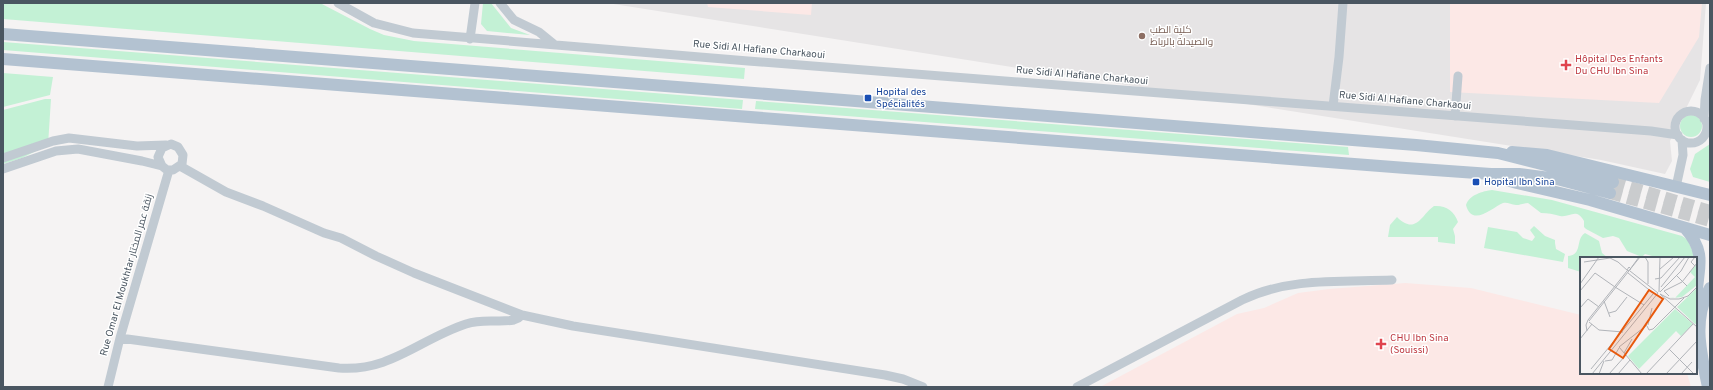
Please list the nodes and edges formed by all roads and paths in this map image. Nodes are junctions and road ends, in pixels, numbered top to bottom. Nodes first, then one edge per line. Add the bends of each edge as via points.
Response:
1 (338, 3) edge
2 (475, 3) edge
3 (500, 3) edge
4 (1342, 3) edge
5 (3, 34) edge
6 (470, 39) junction
7 (555, 45) junction
8 (3, 59) edge
9 (1710, 68) edge
10 (1458, 76) dead end
11 (1706, 93) junction
12 (1332, 106) junction
13 (1690, 111) junction
14 (1455, 116) junction
15 (1704, 119) junction
16 (1676, 122) junction
17 (1653, 131) junction
18 (1680, 137) junction
19 (1693, 142) junction
20 (166, 145) junction
21 (1498, 153) junction
22 (3, 158) edge
23 (1682, 160) junction
24 (180, 166) junction
25 (165, 168) junction
26 (3, 169) edge
27 (1491, 174) junction
28 (1676, 187) junction
29 (1710, 196) edge
30 (1684, 227) junction
31 (1710, 235) edge
32 (1392, 280) dead end
33 (1710, 288) edge
34 (1697, 290) edge
35 (1697, 302) edge
36 (522, 315) junction
37 (1699, 317) junction
38 (120, 338) junction
39 (108, 387) edge
40 (923, 387) edge
41 (1077, 387) edge
42 (1708, 387) edge

1 - 6 street, Rue Sidi Al Hafiane Charkaoui via 374,23 400,31
2 - 6 street
3 - 7 street via 514,20 539,32
4 - 12 street via 1339,57
5 - 21 main road
6 - 7 street, Rue Sidi Al Hafiane Charkaoui
7 - 12 street, Rue Sidi Al Hafiane Charkaoui
8 - 27 main road
9 - 11 street
10 - 14 street
11 - 13 street
11 - 15 street
12 - 14 street, Rue Sidi Al Hafiane Charkaoui
13 - 15 street via 1700,114
13 - 16 street via 1683,113
14 - 17 street, Rue Sidi Al Hafiane Charkaoui
15 - 19 street via 1707,126 1705,134 1700,140
16 - 17 street
16 - 18 street via 1675,129
17 - 18 street, Rue Sidi Al Hafiane Charkaoui
18 - 19 street
18 - 23 street
19 - 23 street
20 - 22 street via 137,146 69,138
20 - 24 street via 176,145 182,150 184,160
20 - 25 street via 158,154 158,159
21 - 27 main road via 1612,188 1519,174
21 - 28 main road via 1523,152 1547,155
23 - 28 street
24 - 25 street via 176,169
24 - 36 street via 226,192 341,238 414,273
25 - 26 street via 88,150 69,149
25 - 38 street, Rue Omar El Moukhtar زنقة عمر المختار
27 - 30 main road via 1517,184 1590,200
28 - 29 main road
30 - 31 main road
30 - 34 main road via 1696,239 1702,257
32 - 41 street via 1298,283 1262,291
33 - 37 main road
35 - 37 main road
36 - 38 street via 515,320 490,320 460,326 388,361 360,369
36 - 40 street via 573,326 885,375
37 - 42 main road via 1699,338
38 - 39 street, Rue Omar El Moukhtar زنقة عمر المختار

